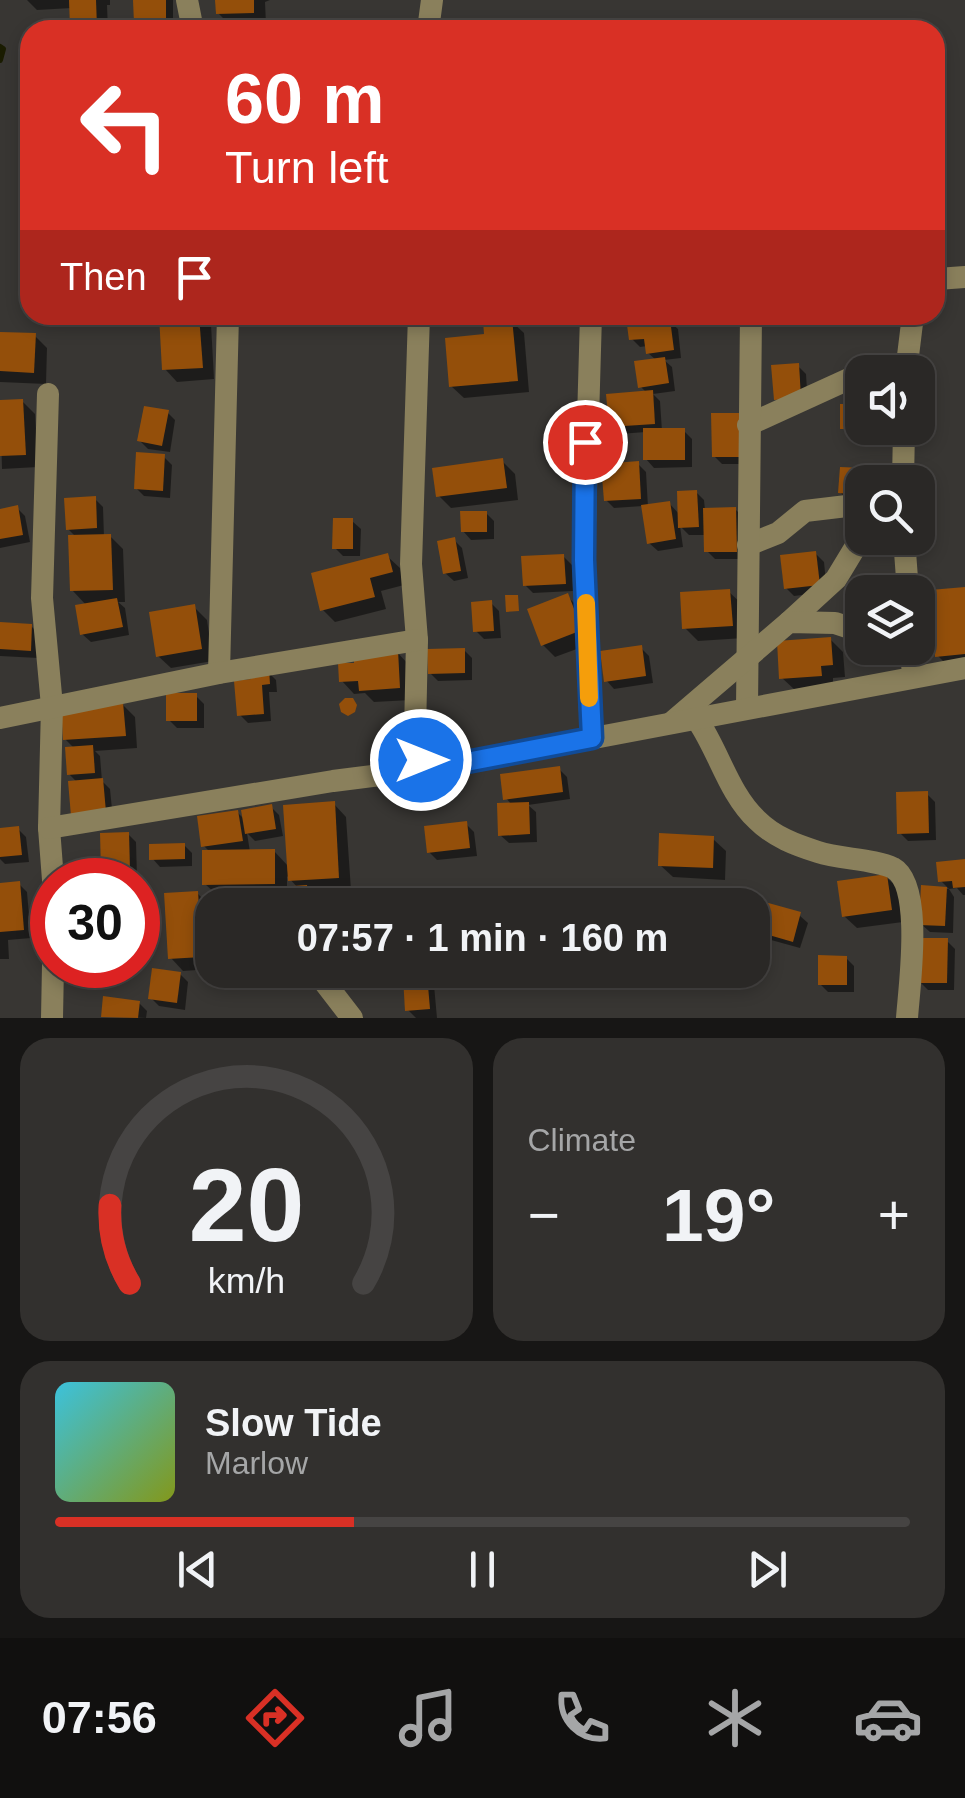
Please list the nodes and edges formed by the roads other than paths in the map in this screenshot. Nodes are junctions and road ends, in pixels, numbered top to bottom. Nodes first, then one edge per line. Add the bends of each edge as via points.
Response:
1 (228, 325) edge
2 (419, 325) edge
3 (591, 325) edge
4 (751, 325) edge
5 (912, 325) edge
6 (908, 355) edge
7 (845, 381) edge
8 (48, 394) dead end
9 (748, 425) junction
10 (845, 506) edge
11 (748, 545) junction
12 (851, 555) edge
13 (789, 622) junction
14 (845, 626) edge
15 (418, 640) junction
16 (746, 656) junction
17 (935, 662) edge
18 (880, 665) edge
19 (965, 668) edge
20 (219, 673) junction
21 (52, 706) junction
22 (747, 708) junction
23 (0, 718) edge
24 (698, 720) junction
25 (668, 725) junction
26 (592, 738) junction
27 (435, 768) junction
28 (48, 828) junction
29 (51, 858) edge
30 (53, 988) edge
31 (333, 988) edge
32 (52, 1018) edge
33 (352, 1018) edge
34 (907, 1018) edge

1 - 20 street
2 - 15 street via 412,523
3 - 26 street via 584,560
4 - 9 street
5 - 6 street
7 - 9 street
8 - 21 street via 42,598
9 - 11 street
10 - 11 street via 805,511 778,534
11 - 16 street
12 - 13 street via 836,579
13 - 14 street
13 - 16 street
15 - 20 street
15 - 27 street via 415,734 421,760
16 - 22 street
16 - 25 street
17 - 19 street
18 - 22 street
20 - 21 street
21 - 23 street
21 - 28 street
22 - 24 street
24 - 25 street
24 - 34 street via 756,820 788,842 893,868 902,877 913,932
25 - 26 street
26 - 27 street
27 - 28 street
28 - 29 street
30 - 32 street
31 - 33 street

